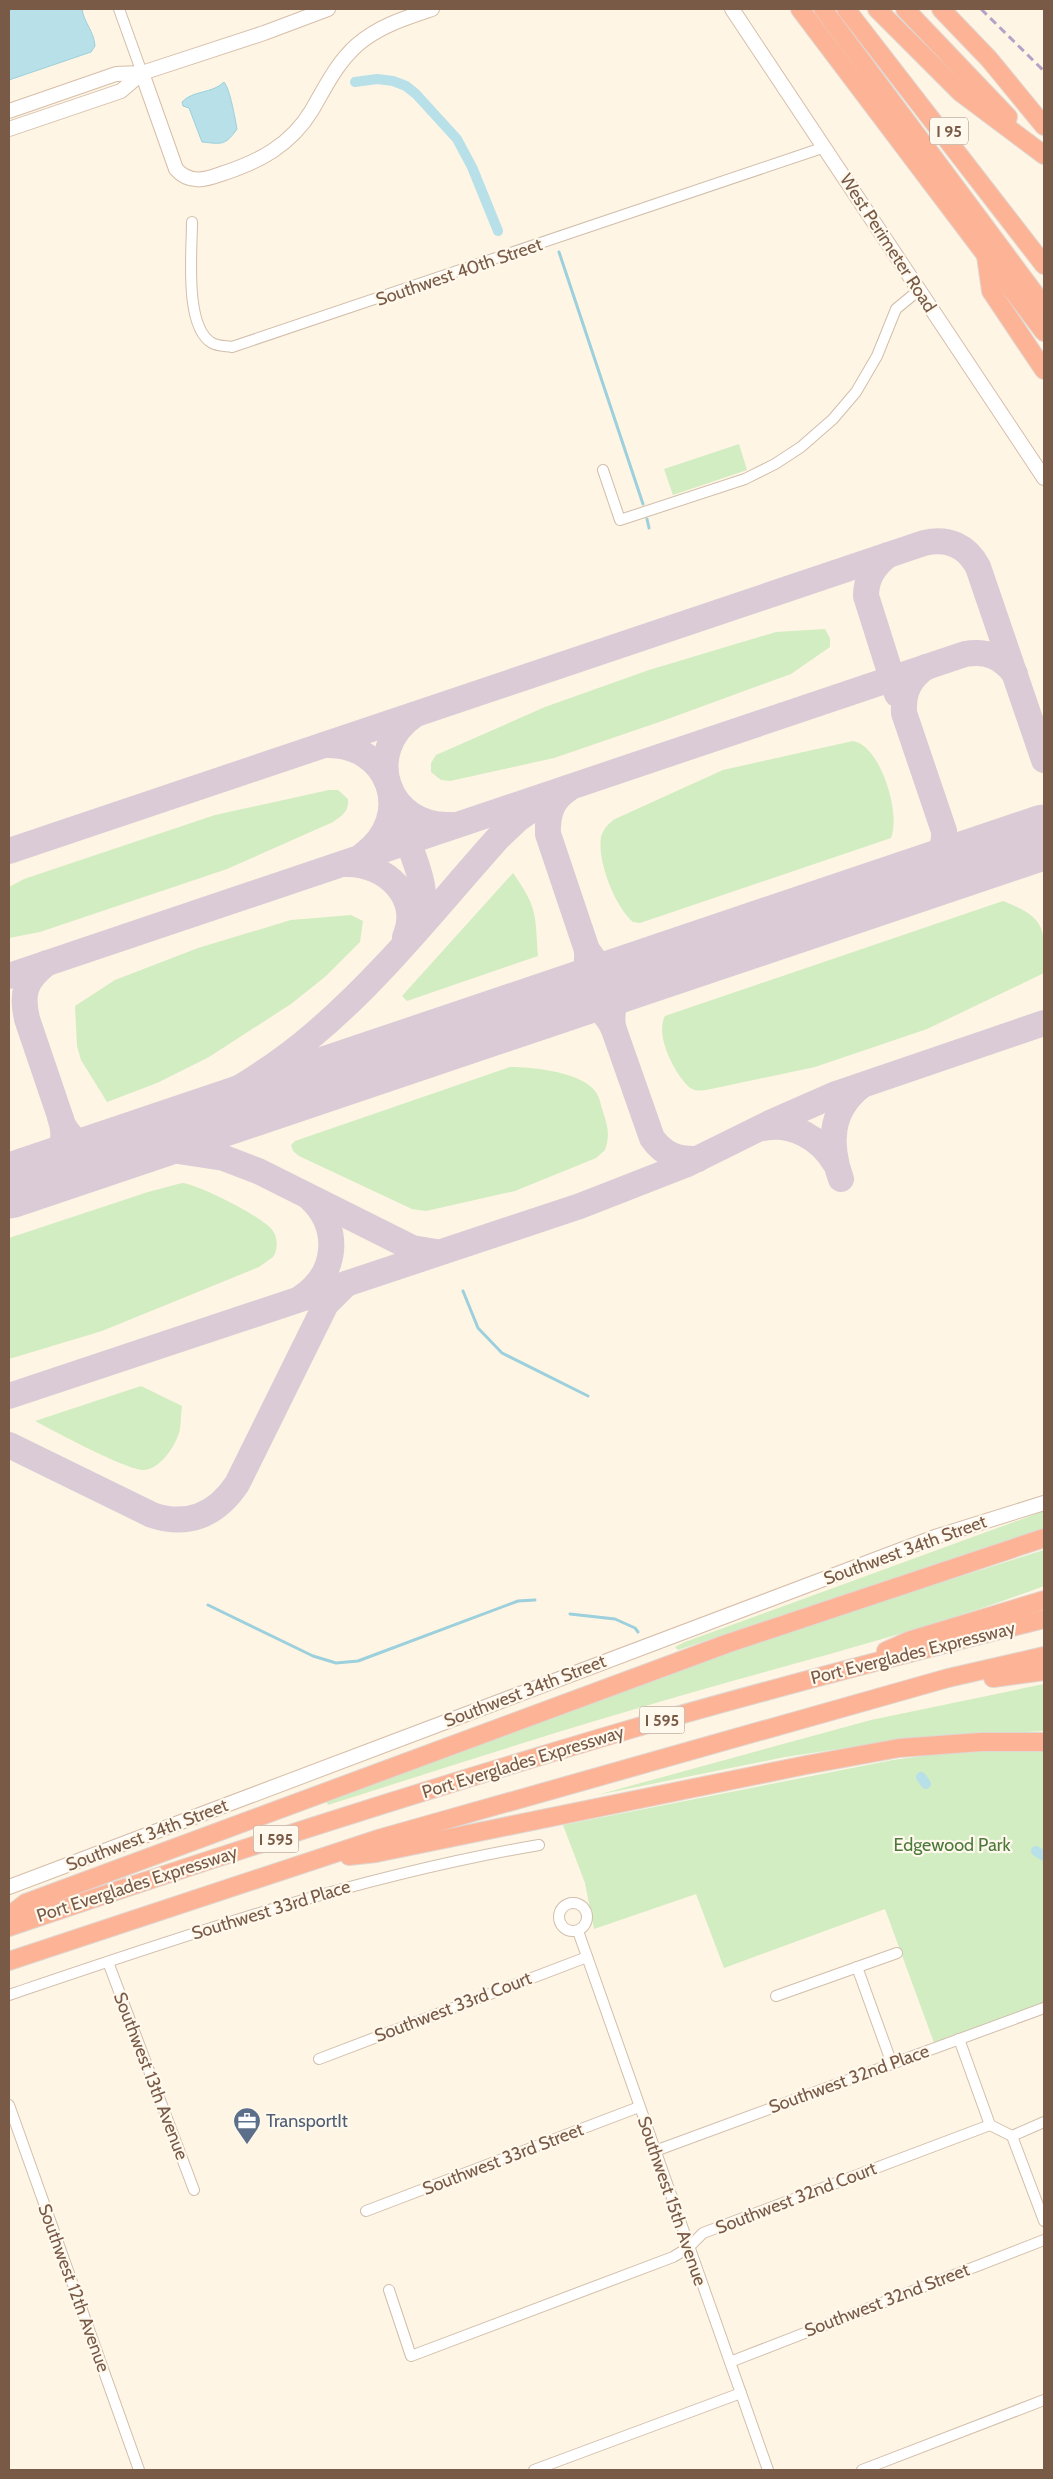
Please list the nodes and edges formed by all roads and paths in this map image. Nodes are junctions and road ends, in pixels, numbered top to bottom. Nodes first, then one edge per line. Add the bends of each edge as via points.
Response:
1 (119, 9) edge
2 (328, 9) edge
3 (432, 9) edge
4 (732, 9) edge
5 (800, 9) edge
6 (823, 9) edge
7 (846, 9) edge
8 (856, 9) edge
9 (877, 9) edge
10 (905, 9) edge
11 (941, 9) edge
12 (142, 73) junction
13 (9, 111) edge
14 (1041, 121) edge
15 (9, 129) edge
16 (825, 147) junction
17 (1042, 152) edge
18 (192, 222) dead end
19 (1044, 252) edge
20 (985, 253) junction
21 (1044, 265) edge
22 (920, 290) junction
23 (1044, 306) edge
24 (1044, 332) edge
25 (1044, 370) edge
26 (603, 470) dead end
27 (1044, 478) edge
28 (1044, 1503) edge
29 (1044, 1538) edge
30 (1044, 1600) edge
31 (1044, 1619) edge
32 (1044, 1656) edge
33 (843, 1670) junction
34 (1044, 1671) edge
35 (948, 1678) junction
36 (1044, 1742) edge
37 (539, 1845) dead end
38 (308, 1861) junction
39 (9, 1887) edge
40 (9, 1916) edge
41 (9, 1927) edge
42 (578, 1931) dead end
43 (897, 1953) dead end
44 (587, 1957) junction
45 (9, 1961) edge
46 (108, 1962) junction
47 (857, 1967) junction
48 (9, 1995) edge
49 (776, 1996) dead end
50 (1044, 2008) edge
51 (959, 2039) junction
52 (319, 2059) dead end
53 (892, 2064) junction
54 (9, 2105) edge
55 (639, 2107) junction
56 (1044, 2122) edge
57 (990, 2125) junction
58 (1012, 2136) junction
59 (655, 2151) junction
60 (194, 2190) dead end
61 (366, 2211) dead end
62 (1044, 2221) edge
63 (1044, 2240) edge
64 (688, 2248) junction
65 (389, 2290) dead end
66 (730, 2362) junction
67 (741, 2393) junction
68 (1044, 2400) edge
69 (139, 2470) edge
70 (534, 2470) edge
71 (768, 2470) edge
72 (862, 2470) edge

1 - 12 street
2 - 12 street
3 - 12 street via 386,26 358,44 329,77 302,124 274,151 249,165 213,177 186,178 174,165
4 - 16 street, West Perimeter Road
5 - 20 highway, I 95
6 - 23 highway
7 - 21 highway
8 - 19 highway, I 95
9 - 17 highway via 960,92
10 - 17 highway
11 - 14 highway via 989,59
12 - 13 street via 116,74
12 - 15 street via 121,91
16 - 18 street, Southwest 40th Street via 232,348 213,343 202,333 192,301
16 - 22 street, West Perimeter Road
20 - 24 highway, I 95
20 - 25 highway via 991,291
22 - 26 street via 896,309 856,392 828,424 801,448 775,464 745,478 620,520
22 - 27 street, West Perimeter Road
28 - 39 street, Southwest 34th Street via 935,1537
29 - 40 highway via 717,1648 26,1904
30 - 33 highway via 911,1640
31 - 33 highway, Port Everglades Expressway / I 595
32 - 35 highway, Port Everglades Expressway / I 595
33 - 41 highway, Port Everglades Expressway / I 595 via 620,1732 402,1799
34 - 35 highway via 979,1680
35 - 38 highway, Port Everglades Expressway / I 595
36 - 38 highway via 981,1742 899,1748 376,1853
37 - 46 street, Southwest 33rd Place via 390,1876 196,1932
38 - 45 highway, Port Everglades Expressway / I 595
42 - 44 street, Southwest 15th Avenue
43 - 47 street
44 - 52 street, Southwest 33rd Court
44 - 55 street, Southwest 15th Avenue
46 - 48 street, Southwest 33rd Place
46 - 60 street, Southwest 13th Avenue
47 - 49 street
47 - 53 street
50 - 51 street, Southwest 32nd Place
51 - 53 street, Southwest 32nd Place
51 - 57 street
53 - 59 street, Southwest 32nd Place
54 - 69 street, Southwest 12th Avenue
55 - 59 street, Southwest 15th Avenue
55 - 61 street, Southwest 33rd Street
56 - 58 street
57 - 58 street
57 - 64 street, Southwest 32nd Court via 703,2233
58 - 62 street
59 - 64 street, Southwest 15th Avenue
63 - 66 street, Southwest 32nd Street
64 - 65 street, Southwest 32nd Court via 673,2257 411,2356
64 - 66 street, Southwest 15th Avenue
66 - 67 street, Southwest 15th Avenue
67 - 70 street
67 - 71 street, Southwest 15th Avenue
68 - 72 street

